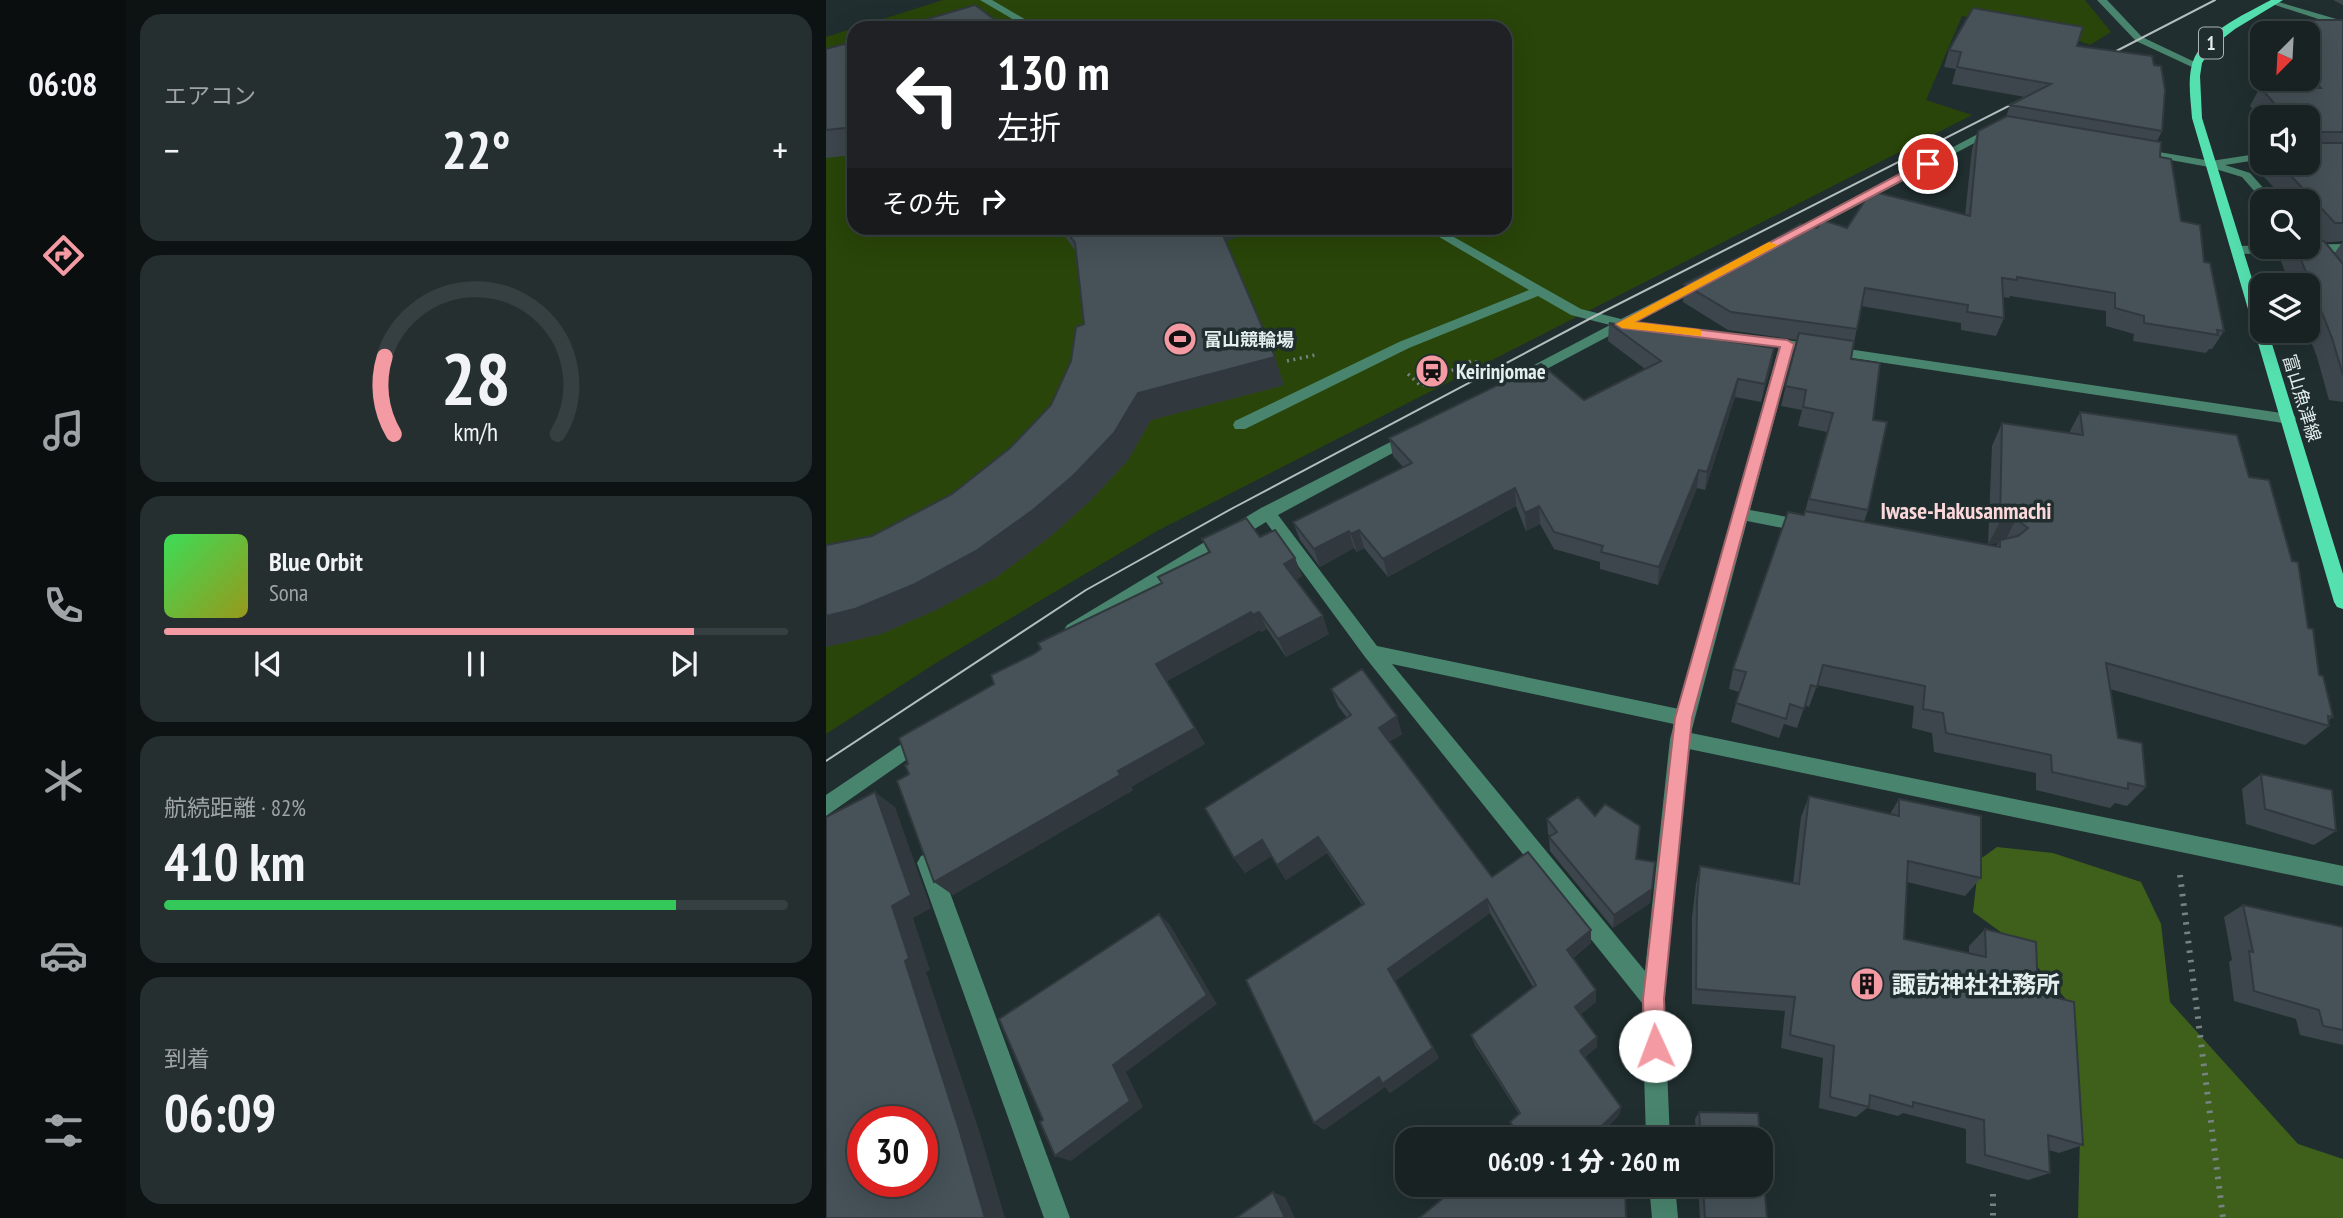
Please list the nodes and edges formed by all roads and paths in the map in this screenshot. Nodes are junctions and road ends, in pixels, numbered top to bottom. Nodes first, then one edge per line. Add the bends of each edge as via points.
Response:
1 (985, 0) edge
2 (2102, 0) edge
3 (2277, 1) edge
4 (1022, 21) edge
5 (2343, 24) edge
6 (2196, 65) junction
7 (2011, 129) edge
8 (2117, 147) edge
9 (2250, 158) edge
10 (2211, 164) junction
11 (2258, 189) edge
12 (1442, 235) edge
13 (1780, 241) edge
14 (2343, 248) edge
15 (2237, 250) junction
16 (2250, 250) edge
17 (2320, 250) edge
18 (1719, 273) edge
19 (1539, 291) junction
20 (1622, 324) junction
21 (1787, 344) junction
22 (1479, 364) dead end
23 (1407, 374) dead end
24 (1508, 384) edge
25 (2289, 419) junction
26 (1240, 425) dead end
27 (1422, 430) edge
28 (1267, 512) junction
29 (1740, 514) junction
30 (1831, 531) edge
31 (2343, 602) edge
32 (1053, 643) edge
33 (1371, 652) junction
34 (1682, 728) junction
35 (934, 729) edge
36 (891, 761) junction
37 (901, 787) edge
38 (826, 807) edge
39 (919, 840) edge
40 (2176, 842) junction
41 (2343, 876) edge
42 (1653, 999) junction
43 (1658, 1127) edge
44 (1993, 1194) dead end
45 (1663, 1197) edge
46 (1057, 1218) edge
47 (1665, 1218) edge
48 (1993, 1218) edge
49 (2223, 1218) edge

1 - 4 street
2 - 6 street via 2139,39
3 - 5 street
3 - 6 main road, 1 via 2216,38
6 - 10 main road, 富山魚津線 / 1 via 2197,118
7 - 13 street via 1998,127
8 - 10 street
9 - 10 street
10 - 11 street via 2246,175
10 - 15 main road, 富山魚津線 / 1
12 - 19 street
14 - 17 street
15 - 16 street
15 - 25 main road, 富山魚津線 / 1
18 - 20 street
19 - 20 street via 1576,312
19 - 26 street via 1404,345
20 - 21 street
20 - 24 street
21 - 25 street
21 - 29 street
22 - 23 path via 1474,359 1421,386
25 - 31 main road, 富山魚津線 / 1
27 - 28 street
28 - 32 street via 1139,586
28 - 33 street
29 - 30 street
29 - 34 street
33 - 34 street
33 - 42 street
34 - 40 street
34 - 42 street
35 - 36 street
36 - 37 street
36 - 38 street
39 - 46 street
40 - 41 street
40 - 49 path
42 - 43 street
44 - 48 path
45 - 47 street

